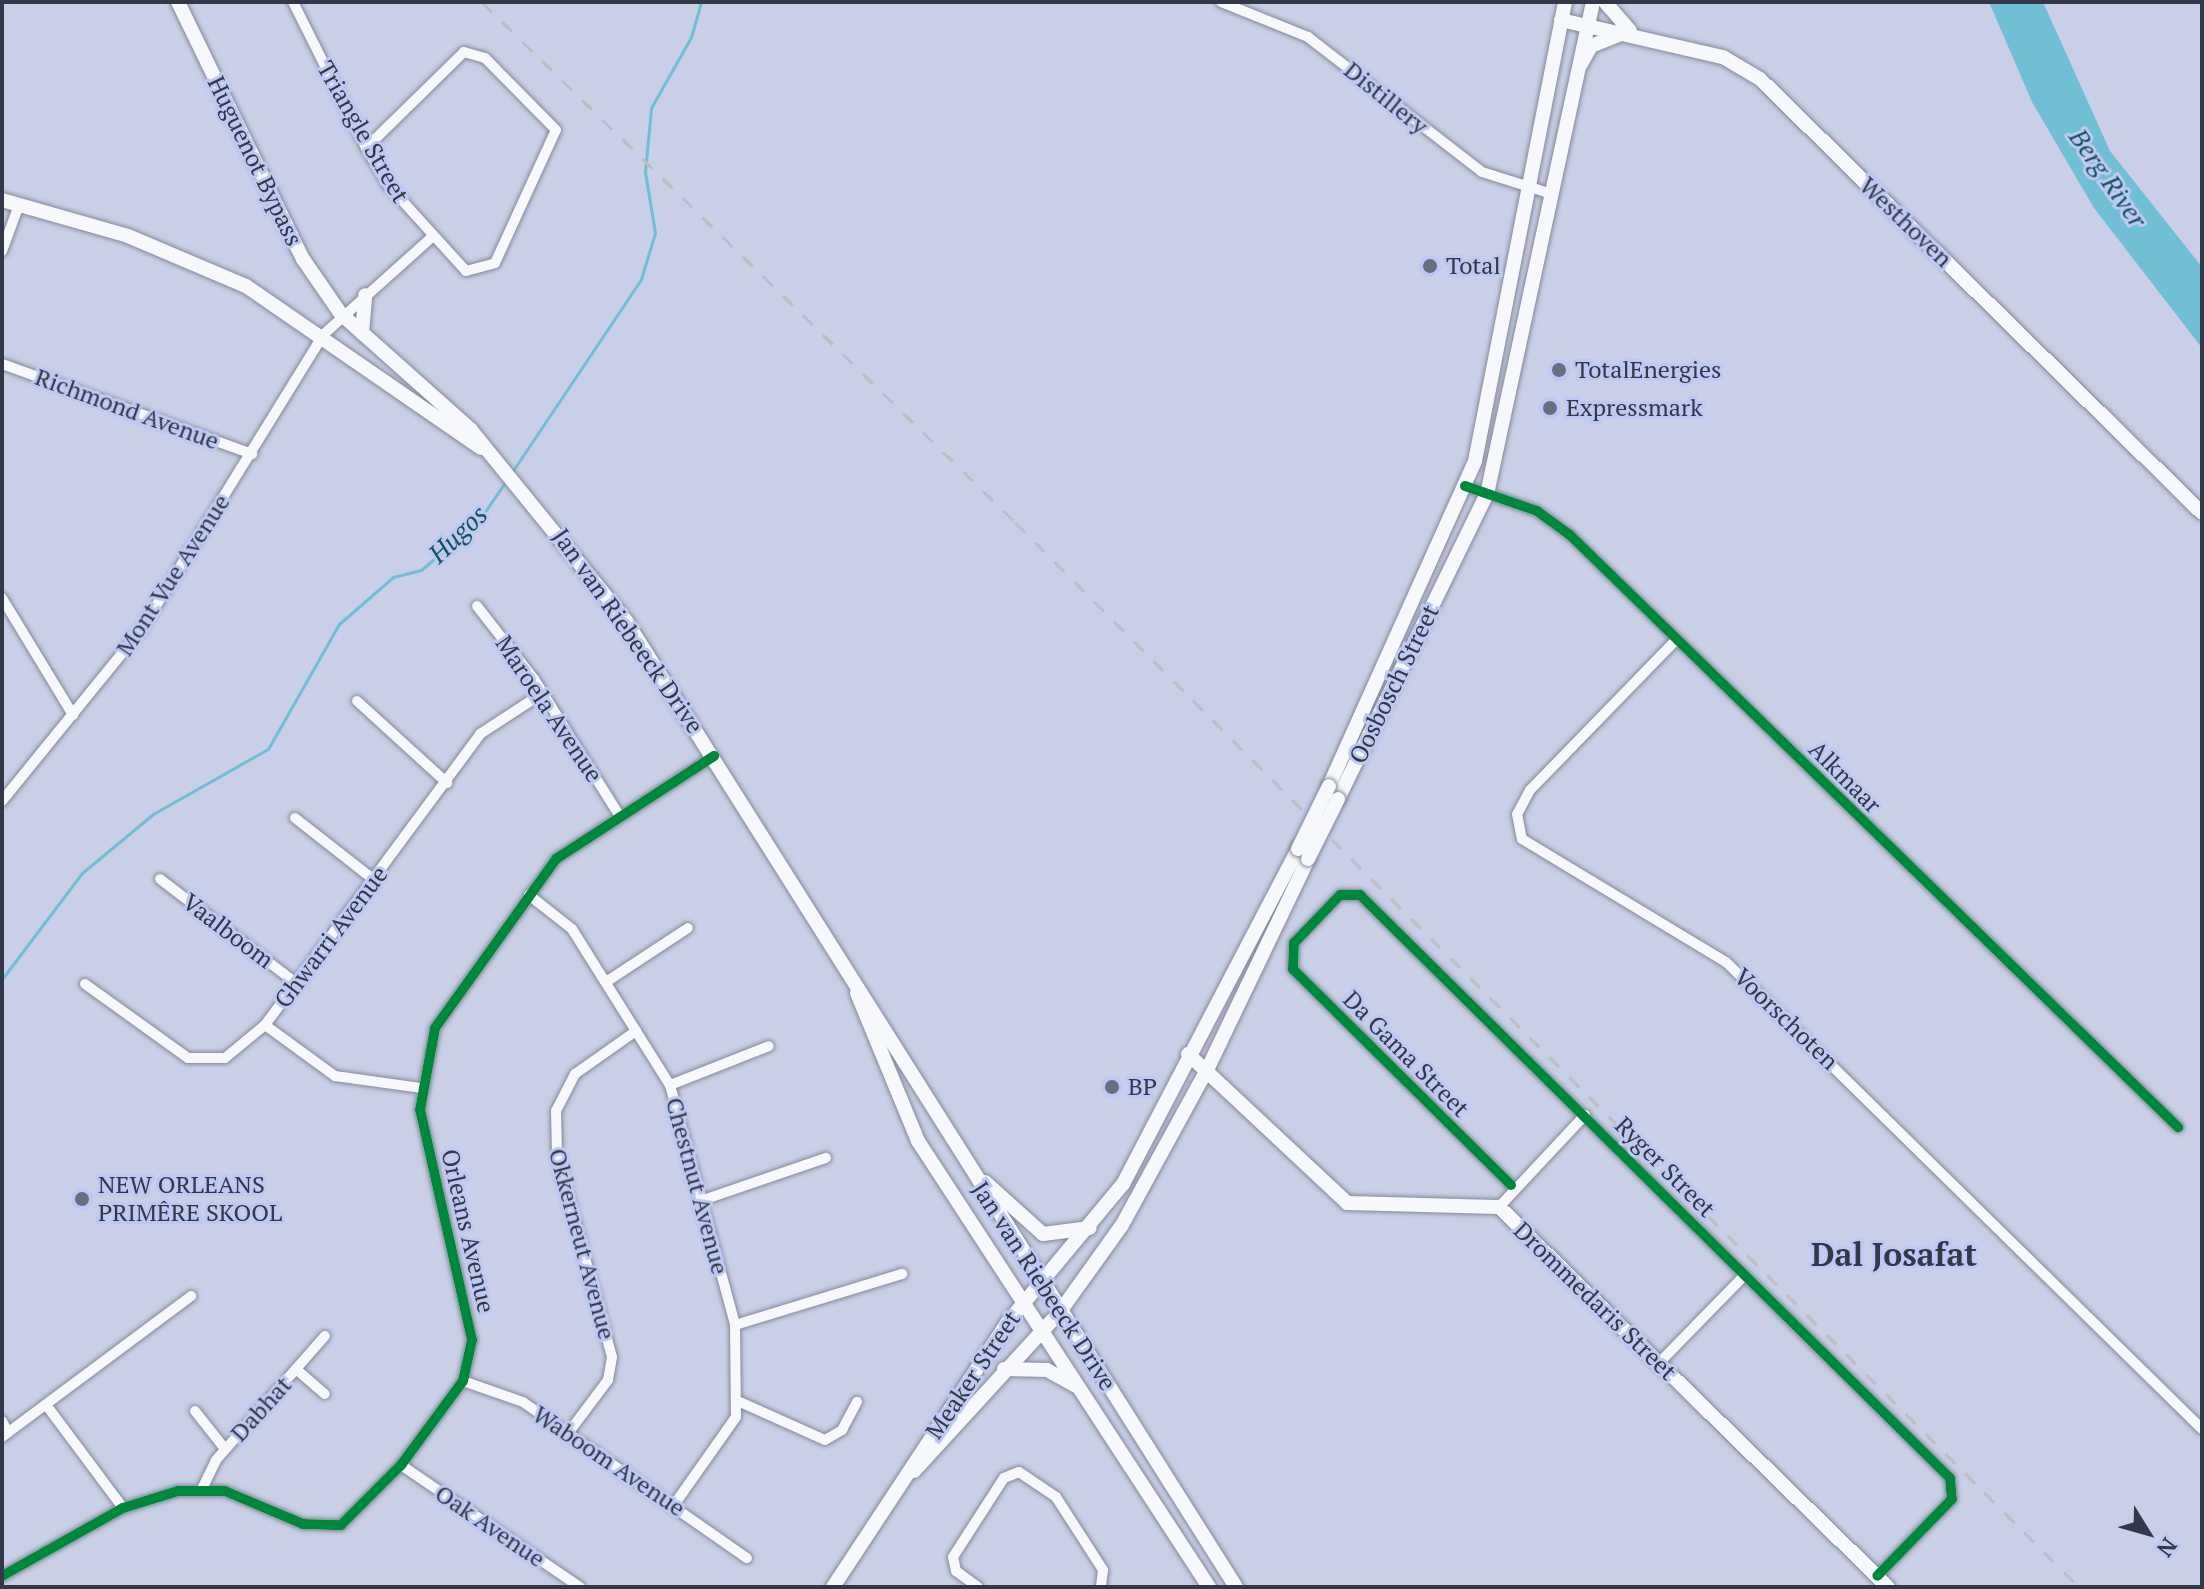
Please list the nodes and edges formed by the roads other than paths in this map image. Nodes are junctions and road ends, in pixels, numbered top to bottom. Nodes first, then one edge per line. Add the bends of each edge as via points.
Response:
1 (178, 2) edge
2 (293, 2) edge
3 (1221, 2) edge
4 (1565, 2) edge
5 (1593, 2) edge
6 (1605, 2) edge
7 (1561, 20) junction
8 (1586, 25) junction
9 (1631, 33) junction
10 (1573, 76) junction
11 (366, 148) junction
12 (1528, 189) junction
13 (1549, 193) junction
14 (2, 200) edge
15 (19, 205) junction
16 (431, 238) junction
17 (2, 251) edge
18 (365, 295) junction
19 (341, 314) junction
20 (362, 333) junction
21 (324, 334) junction
22 (2, 364) edge
23 (488, 452) junction
24 (252, 454) junction
25 (1465, 486) junction
26 (1487, 494) junction
27 (2202, 513) edge
28 (2, 598) edge
29 (477, 606) dead end
30 (1676, 640) junction
31 (543, 693) junction
32 (357, 701) dead end
33 (73, 715) junction
34 (714, 756) junction
35 (447, 783) junction
36 (2, 801) edge
37 (619, 815) junction
38 (295, 818) dead end
39 (1303, 854) junction
40 (160, 879) dead end
41 (374, 880) junction
42 (529, 895) junction
43 (688, 928) dead end
44 (1294, 943) joint
45 (606, 982) junction
46 (296, 983) junction
47 (85, 984) dead end
48 (854, 985) junction
49 (265, 1025) junction
50 (636, 1031) junction
51 (769, 1046) dead end
52 (1188, 1054) junction
53 (1207, 1070) junction
54 (670, 1085) junction
55 (422, 1088) junction
56 (1585, 1115) junction
57 (2178, 1127) dead end
58 (945, 1132) junction
59 (826, 1158) dead end
60 (1511, 1185) junction
61 (703, 1200) junction
62 (1499, 1207) junction
63 (1092, 1227) junction
64 (902, 1274) dead end
65 (1745, 1275) junction
66 (1038, 1282) junction
67 (191, 1296) dead end
68 (1022, 1304) junction
69 (1059, 1313) junction
70 (735, 1325) junction
71 (1040, 1331) junction
72 (325, 1336) dead end
73 (1658, 1364) junction
74 (296, 1369) junction
75 (1004, 1369) junction
76 (463, 1381) junction
77 (1076, 1386) junction
78 (325, 1394) dead end
79 (740, 1402) junction
80 (857, 1402) dead end
81 (47, 1406) junction
82 (195, 1411) dead end
83 (2, 1421) edge
84 (2202, 1429) edge
85 (569, 1432) junction
86 (5, 1435) edge
87 (225, 1449) junction
88 (401, 1465) junction
89 (914, 1471) junction
90 (202, 1489) junction
91 (674, 1505) junction
92 (123, 1508) junction
93 (747, 1558) dead end
94 (3, 1576) edge
95 (1882, 1582) edge
96 (8, 1587) edge
97 (580, 1587) edge
98 (833, 1587) edge
99 (978, 1587) edge
100 (1101, 1587) edge
101 (1209, 1587) edge
102 (1236, 1587) edge

1 - 19 main road, Huguenot Bypass via 291,236
2 - 11 street, Triangle Street
3 - 12 street, Distillery via 1308,37 1469,164
4 - 7 main road, Oosbosch Street
5 - 8 main road, Oosbosch Street
6 - 9 main road
7 - 8 main road, Westhoven
7 - 12 main road, Oosbosch Street
8 - 9 main road, Westhoven
8 - 10 main road, Oosbosch Street
9 - 10 main road via 1591,46
9 - 27 main road, Westhoven via 1723,57 1760,79
10 - 13 main road, Oosbosch Street
11 - 16 street, Triangle Street
11 - 16 street, Triangle Street via 464,52 485,58 553,123 554,146 495,263 466,271
12 - 13 street, Distillery
12 - 25 main road, Oosbosch Street
13 - 26 main road, Oosbosch Street
14 - 15 main road, Jan van Riebeeck Drive
15 - 17 street
15 - 21 main road, Jan van Riebeeck Drive via 196,262
16 - 18 street
18 - 19 street
18 - 20 main road
19 - 20 main road, Jan van Riebeeck Drive
19 - 21 street, Mont Vue Avenue
20 - 23 main road, Jan van Riebeeck Drive
21 - 23 main road, Jan van Riebeeck Drive
21 - 24 street, Mont Vue Avenue
22 - 24 street, Richmond Avenue
23 - 34 main road, Jan van Riebeeck Drive via 534,501 626,621
24 - 33 street, Mont Vue Avenue via 141,630
25 - 26 street, Alkmaar
25 - 39 main road, Oosbosch Street, bridge
26 - 30 street, Alkmaar via 1554,522
26 - 39 main road, Oosbosch Street, bridge via 1338,799
28 - 33 street
29 - 31 street, Maroela Avenue
30 - 57 street, Alkmaar
30 - 84 street, Voorschoten via 1530,790 1517,814 1522,839 1726,962
31 - 35 street, Ghwarri Avenue via 489,726
31 - 37 street, Maroela Avenue
32 - 35 street
33 - 36 street, Mont Vue Avenue
34 - 37 street, Orleans Avenue
34 - 48 main road, Jan van Riebeeck Drive
35 - 41 street, Ghwarri Avenue
37 - 42 street, Orleans Avenue via 556,859
38 - 41 street
39 - 52 main road, Oosbosch Street
39 - 53 main road, Oosbosch Street
40 - 46 street, Vaalboom
41 - 46 street, Ghwarri Avenue
42 - 45 street, Chestnut Avenue via 572,929
42 - 55 street, Orleans Avenue via 447,1003
43 - 45 street
44 - 56 street, Ryger Street via 1347,892 1360,895
44 - 60 street, Da Gama Street via 1293,969
45 - 50 street, Chestnut Avenue
46 - 49 street, Ghwarri Avenue
47 - 49 street, Ghwarri Avenue via 198,1063 225,1058
48 - 58 main road, Jan van Riebeeck Drive via 877,1011
48 - 68 main road, Jan van Riebeeck Drive via 918,1141
49 - 55 street via 335,1076
50 - 54 street, Chestnut Avenue
50 - 85 street, Okkerneut Avenue via 575,1074 556,1111 557,1154 612,1357 608,1380
51 - 54 street
52 - 53 main road, Drommedaris Street
52 - 63 main road, Oosbosch Street via 1137,1158
53 - 62 main road, Drommedaris Street via 1347,1203
53 - 69 main road, Oosbosch Street via 1135,1204
54 - 61 street, Chestnut Avenue
55 - 76 street, Orleans Avenue via 425,1135 469,1306
56 - 60 street
56 - 65 street, Ryger Street
58 - 63 main road via 1031,1228 1054,1236
58 - 66 main road, Jan van Riebeeck Drive
59 - 61 street
60 - 62 street
61 - 70 street, Chestnut Avenue
62 - 73 main road, Drommedaris Street
63 - 66 main road, Oosbosch Street
64 - 70 street
65 - 73 street
65 - 95 street, Ryger Street via 1950,1478 1952,1499
66 - 68 main road, Meaker Street
66 - 69 main road, Jan van Riebeeck Drive
67 - 81 street
68 - 71 main road, Jan van Riebeeck Drive
68 - 89 main road, Meaker Street
69 - 71 main road, Meaker Street
69 - 102 main road, Jan van Riebeeck Drive
70 - 79 street, Chestnut Avenue
71 - 75 main road, Meaker Street
71 - 77 main road, Jan van Riebeeck Drive
72 - 74 street, Dabhat
73 - 95 main road, Drommedaris Street
74 - 78 street, Dabhat
74 - 87 street, Dabhat
75 - 77 main road via 1047,1370
75 - 89 main road, Meaker Street
76 - 85 street, Waboom Avenue via 514,1398
76 - 88 street
77 - 101 main road, Jan van Riebeeck Drive
79 - 80 street via 825,1440 842,1430
79 - 91 street, Chestnut Avenue via 727,1432
81 - 86 street
81 - 92 street
82 - 87 street, Dabhat
83 - 86 street
85 - 91 street, Waboom Avenue
87 - 90 street, Dabhat
88 - 90 street via 357,1515 323,1529 243,1496
88 - 97 street, Oak Avenue
89 - 98 main road, Meaker Street
90 - 92 street
91 - 93 street, Waboom Avenue
92 - 94 street
94 - 96 street
99 - 100 street via 956,1571 953,1557 1004,1478 1019,1472 1056,1497 1103,1570

